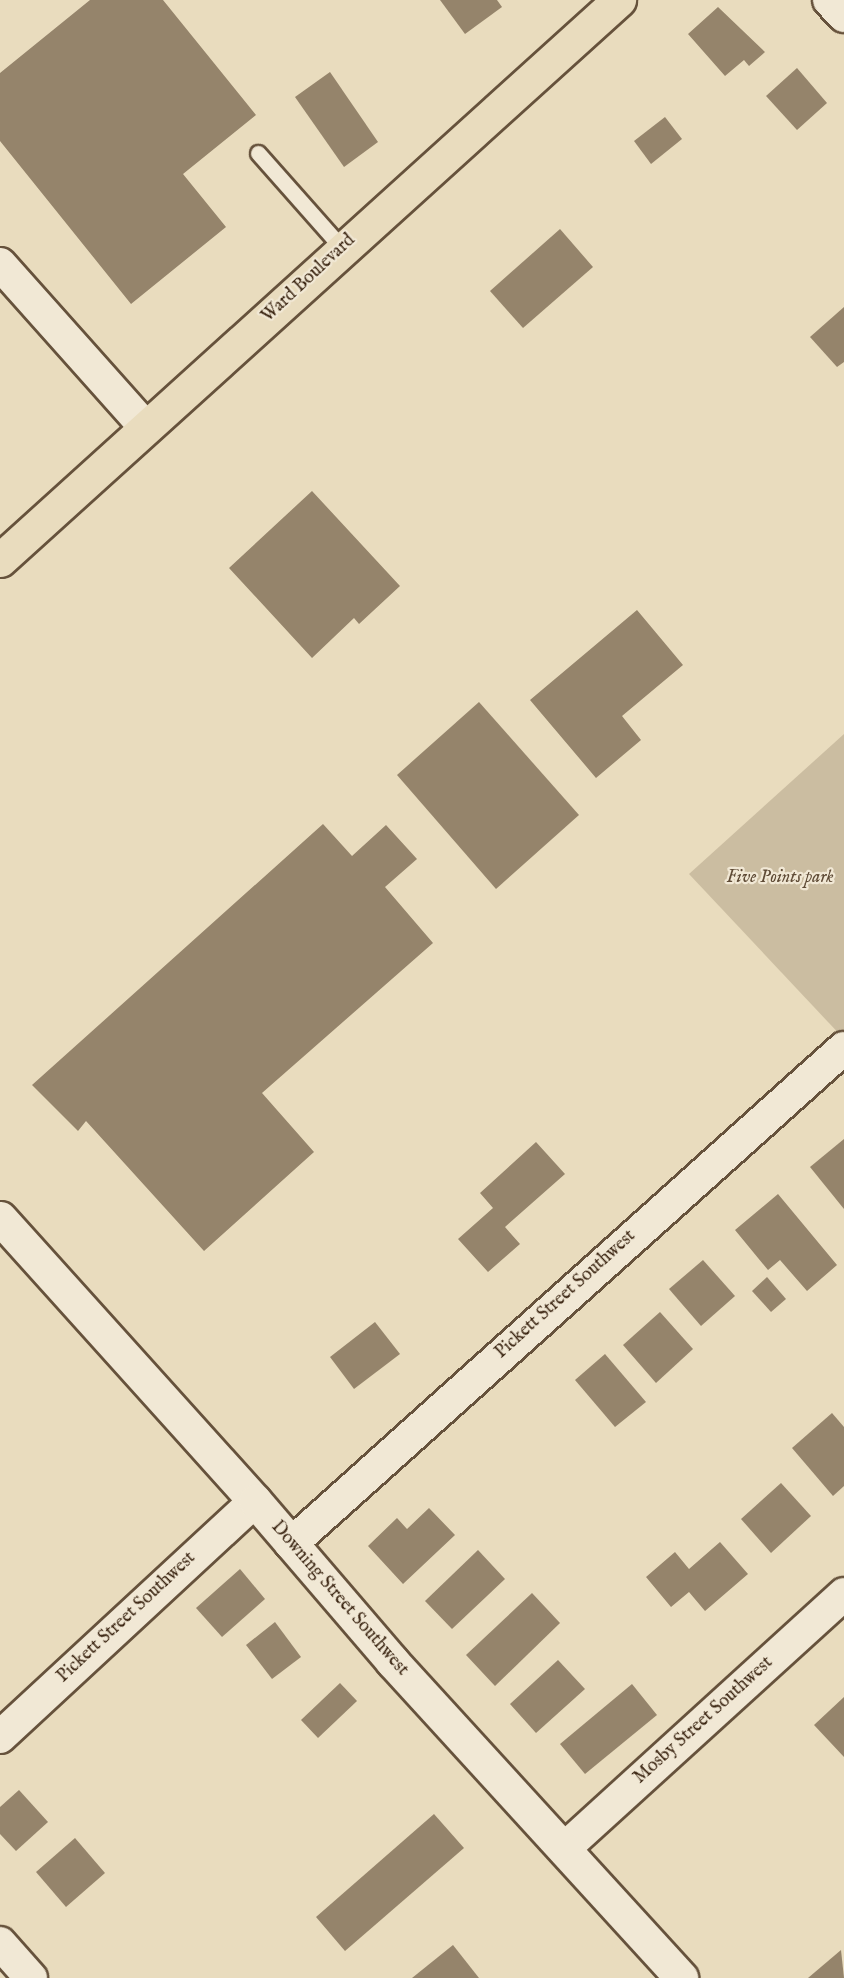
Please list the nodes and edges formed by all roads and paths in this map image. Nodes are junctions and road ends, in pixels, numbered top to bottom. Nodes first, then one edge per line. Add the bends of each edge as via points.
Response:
1 (619, 0) edge
2 (829, 0) edge
3 (844, 16) edge
4 (258, 153) dead end
5 (342, 248) junction
6 (0, 264) edge
7 (146, 429) junction
8 (0, 560) edge
9 (844, 1048) edge
10 (0, 1218) edge
11 (255, 1500) junction
12 (291, 1544) junction
13 (844, 1594) edge
14 (0, 1737) edge
15 (564, 1849) junction
16 (0, 1943) edge
17 (31, 1978) edge
18 (681, 1978) edge

1 - 5 main road, Ward Boulevard
2 - 3 street
4 - 5 lane
5 - 7 main road, Ward Boulevard
6 - 7 street
7 - 8 main road, Ward Boulevard
9 - 12 street, Pickett Street Southwest
10 - 11 street, Downing Street Southwest
11 - 12 street, Downing Street Southwest
11 - 14 street, Pickett Street Southwest
12 - 15 street, Downing Street Southwest
13 - 15 street, Mosby Street Southwest
15 - 18 street, Downing Street Southwest
16 - 17 street

